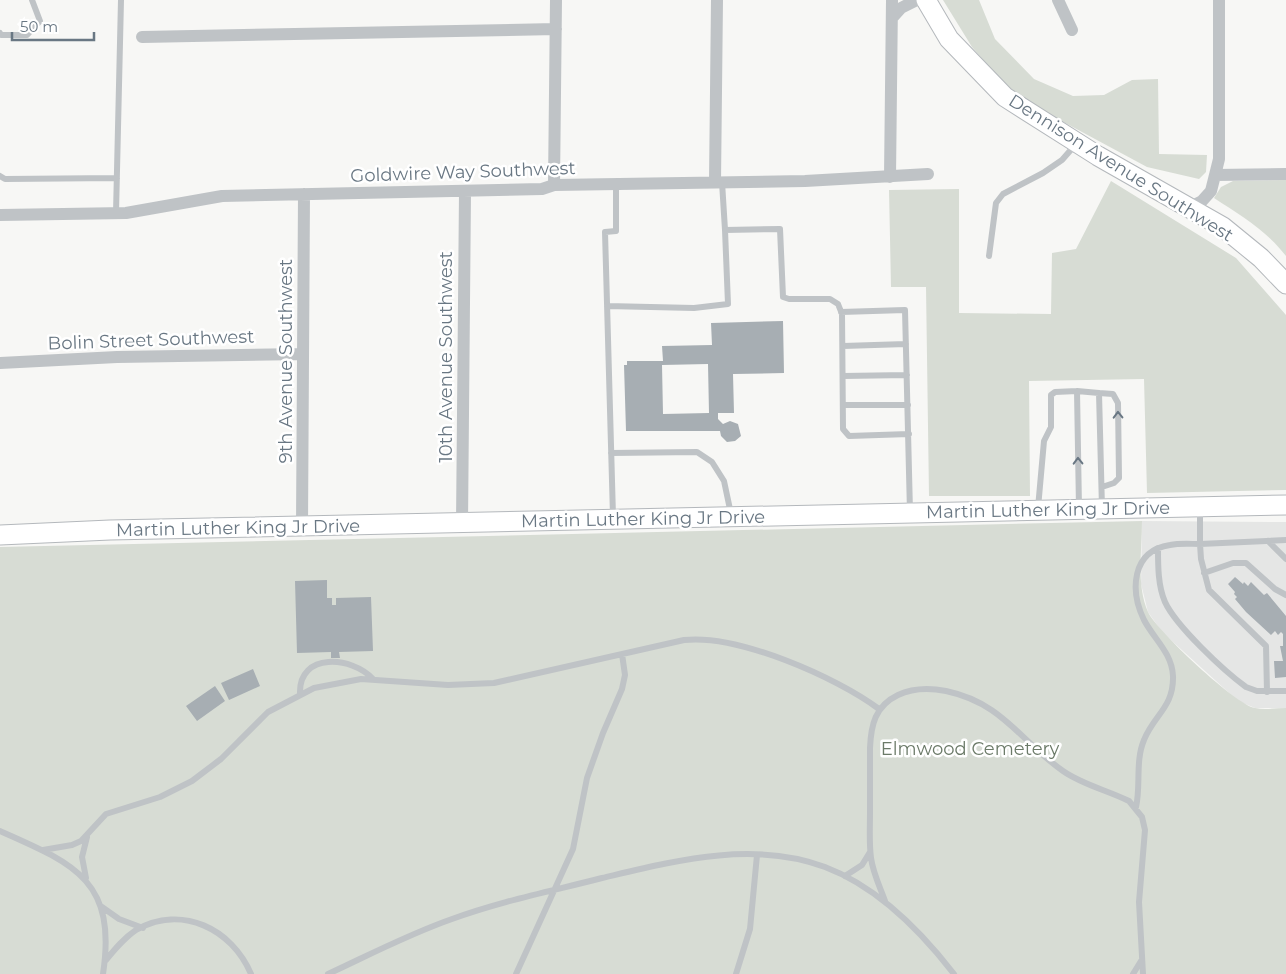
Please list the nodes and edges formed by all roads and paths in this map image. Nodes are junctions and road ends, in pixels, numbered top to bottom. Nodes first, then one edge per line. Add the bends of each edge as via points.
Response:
1 (32, 0) edge
2 (121, 0) edge
3 (556, 0) edge
4 (717, 0) edge
5 (892, 0) edge
6 (917, 0) edge
7 (926, 0) edge
8 (1058, 0) edge
9 (1219, 0) edge
10 (892, 18) junction
11 (556, 28) junction
12 (1072, 30) dead end
13 (0, 36) edge
14 (142, 37) dead end
15 (1077, 143) junction
16 (928, 174) dead end
17 (1286, 174) edge
18 (1215, 175) junction
19 (0, 176) edge
20 (890, 177) junction
21 (117, 178) junction
22 (718, 182) junction
23 (616, 184) junction
24 (554, 185) junction
25 (464, 192) junction
26 (304, 194) junction
27 (1190, 207) junction
28 (116, 213) junction
29 (0, 215) edge
30 (724, 230) junction
31 (989, 256) dead end
32 (1286, 284) edge
33 (607, 306) junction
34 (841, 312) junction
35 (906, 344) junction
36 (842, 346) junction
37 (303, 354) junction
38 (0, 363) edge
39 (907, 375) junction
40 (843, 376) junction
41 (1077, 391) junction
42 (1099, 392) junction
43 (843, 405) junction
44 (908, 405) junction
45 (908, 434) junction
46 (611, 453) junction
47 (1102, 487) junction
48 (1286, 505) edge
49 (1200, 507) junction
50 (1079, 509) junction
51 (1102, 509) junction
52 (1038, 510) junction
53 (910, 513) junction
54 (732, 517) junction
55 (613, 520) junction
56 (462, 524) junction
57 (302, 527) junction
58 (0, 535) edge
59 (1286, 540) edge
60 (1268, 541) junction
61 (1200, 544) junction
62 (1158, 548) junction
63 (1286, 559) edge
64 (1204, 573) junction
65 (1286, 595) edge
66 (622, 654) junction
67 (373, 679) junction
68 (1286, 691) edge
69 (1268, 692) junction
70 (300, 693) junction
71 (879, 710) junction
72 (1136, 808) junction
73 (0, 831) edge
74 (88, 833) junction
75 (43, 850) junction
76 (870, 851) junction
77 (757, 855) junction
78 (845, 876) junction
79 (88, 881) junction
80 (554, 890) junction
81 (886, 902) junction
82 (102, 906) junction
83 (142, 928) junction
84 (105, 960) junction
85 (1141, 961) junction
86 (103, 974) edge
87 (251, 974) edge
88 (328, 974) edge
89 (516, 974) edge
90 (736, 974) edge
91 (954, 974) edge
92 (1133, 974) edge
93 (1143, 974) edge

1 - 13 lane via 40,22 27,35
2 - 21 lane
3 - 11 street
4 - 22 street
5 - 10 street
6 - 10 street via 901,8
7 - 15 main road, Dennison Avenue Southwest via 949,39 1005,97
8 - 12 street
9 - 18 street via 1219,159
10 - 20 street
11 - 14 street
11 - 24 street
15 - 27 main road, Dennison Avenue Southwest
15 - 31 lane via 1044,174 1002,194 996,203
16 - 20 street, Goldwire Way Southwest
17 - 18 street
18 - 27 street via 1211,191
19 - 21 lane via 6,179
20 - 22 street, Goldwire Way Southwest
21 - 28 lane
22 - 23 street, Goldwire Way Southwest
22 - 30 lane
23 - 24 street, Goldwire Way Southwest
23 - 33 lane via 616,230 605,232
24 - 25 street, Goldwire Way Southwest via 542,189
25 - 26 street, Goldwire Way Southwest
25 - 56 street, 10th Avenue Southwest
26 - 28 street, Goldwire Way Southwest via 222,196
26 - 37 street, 9th Avenue Southwest
27 - 32 main road, Dennison Avenue Southwest via 1223,227 1261,258
28 - 29 street, Goldwire Way Southwest
30 - 33 lane via 728,304 694,308
30 - 34 lane via 780,229 783,297 830,299 838,304
33 - 46 lane
34 - 35 lane via 905,310
34 - 36 lane
35 - 36 lane
35 - 39 lane
36 - 40 lane
37 - 38 street, Bolin Street Southwest via 117,357
37 - 57 street, 9th Avenue Southwest
39 - 40 lane
39 - 44 lane
40 - 43 lane
41 - 42 lane
50 -> 41 lane
41 - 52 lane via 1051,395 1051,427 1042,451
42 - 47 lane
47 -> 42 lane via 1119,478 1118,403 1113,394
43 - 44 lane
43 - 45 lane via 843,429 849,436
44 - 45 lane
45 - 53 lane
46 - 54 lane via 697,452 712,462 724,481
46 - 55 lane
47 - 51 lane
48 - 49 main road, Martin Luther King Jr Drive
49 - 51 main road, Martin Luther King Jr Drive
49 - 61 lane
50 - 51 main road, Martin Luther King Jr Drive
50 - 52 main road, Martin Luther King Jr Drive
52 - 53 main road, Martin Luther King Jr Drive
53 - 54 main road, Martin Luther King Jr Drive
54 - 55 main road, Martin Luther King Jr Drive
55 - 56 main road, Martin Luther King Jr Drive
56 - 57 main road, Martin Luther King Jr Drive
57 - 58 main road, Martin Luther King Jr Drive
59 - 60 lane
60 - 61 lane
60 - 63 lane
61 - 62 lane
61 - 64 lane
62 - 69 lane via 1161,586 1172,614 1241,683 1257,691
62 - 72 lane via 1143,559 1134,586 1144,621 1172,666 1173,687 1167,706 1144,740 1139,761
64 - 65 lane via 1233,563 1246,564 1275,590
64 - 69 lane via 1209,590 1266,646
66 - 67 lane via 494,682 448,685
66 - 71 lane via 684,640 718,640 828,678
66 - 80 lane via 625,675 622,689 587,778 573,850
67 - 70 lane via 337,682
67 - 70 lane via 365,670 350,663 316,665 304,674
68 - 69 lane
70 - 74 lane via 268,712 198,777 160,797 106,814
71 - 72 lane via 892,698 914,690 962,695 1000,715 1065,772 1128,801
71 - 76 lane via 871,736
72 - 85 lane via 1145,830 1138,902
73 - 75 lane
74 - 75 lane via 72,846
74 - 79 lane via 82,857
75 - 79 lane via 76,869
76 - 78 lane via 862,865
76 - 81 lane
77 - 78 lane via 793,858
77 - 80 lane via 682,860
77 - 90 lane via 750,928
78 - 81 lane
79 - 82 lane
80 - 88 lane via 453,918
80 - 89 lane
81 - 91 lane via 924,938
82 - 83 lane via 119,919
82 - 84 lane
83 - 84 lane via 127,937
83 - 87 lane via 174,920 205,924 232,943
84 - 86 lane
85 - 92 lane
85 - 93 lane

